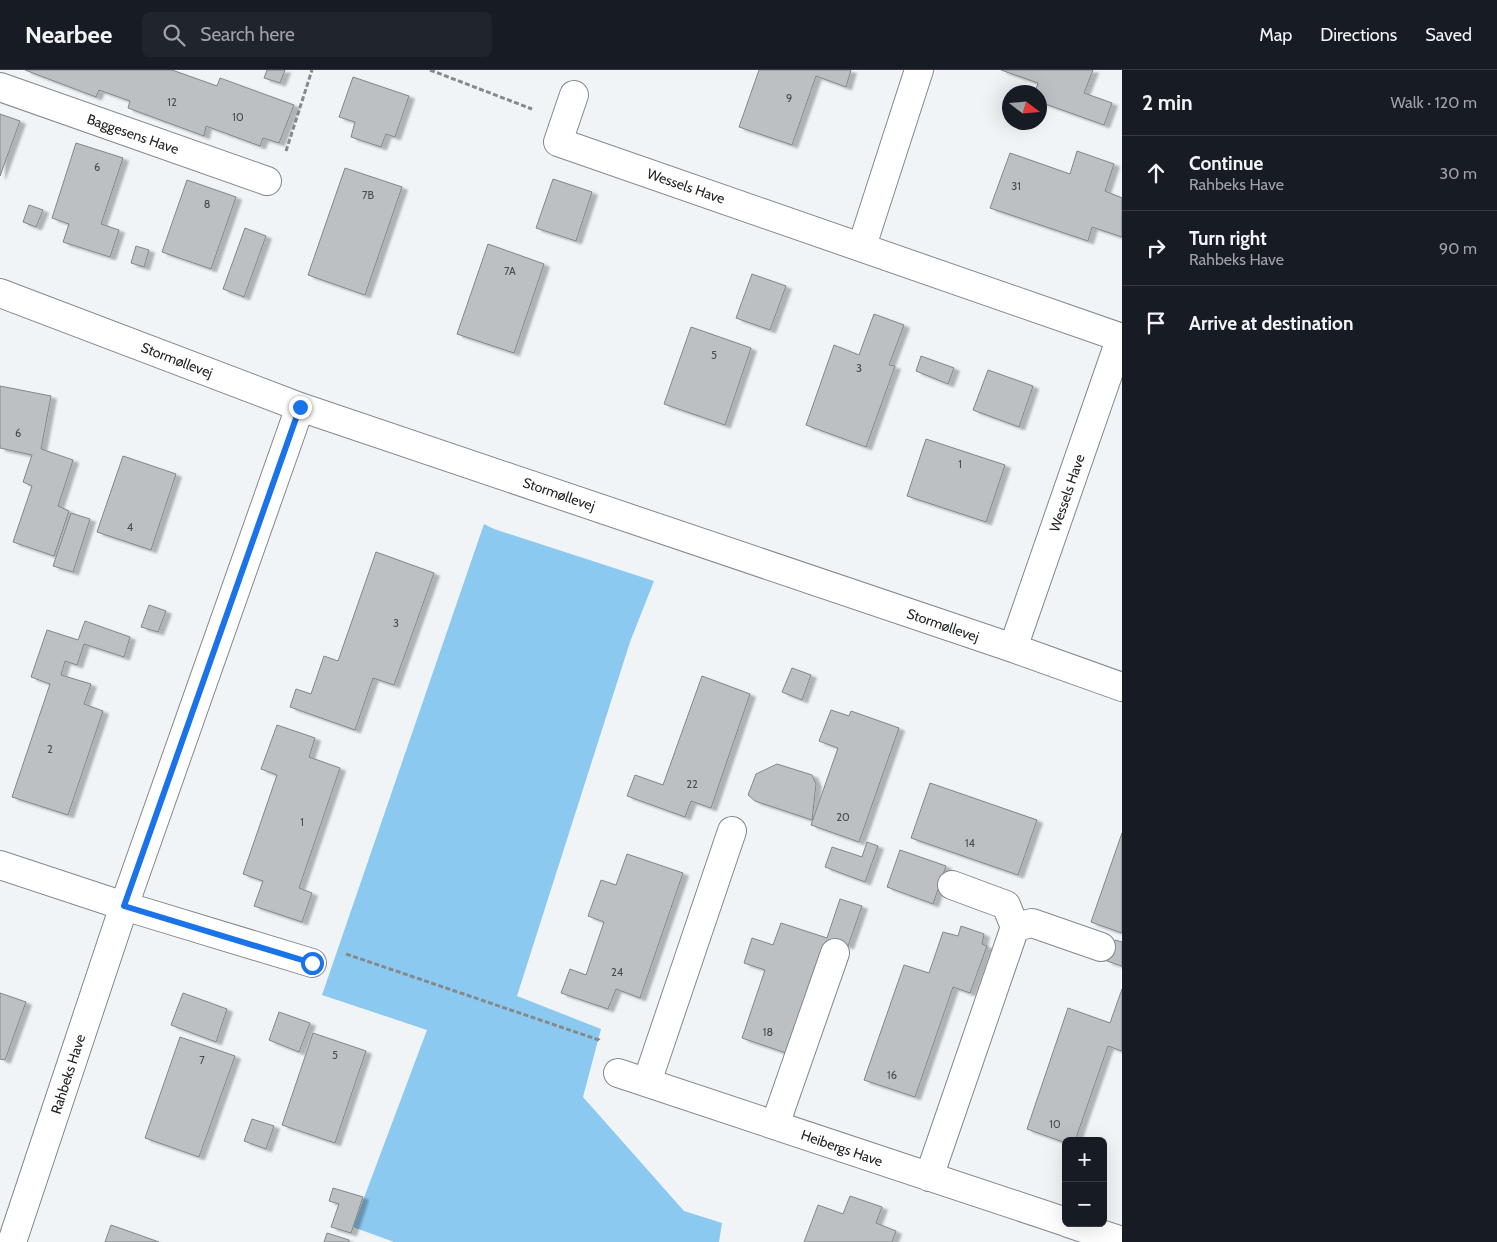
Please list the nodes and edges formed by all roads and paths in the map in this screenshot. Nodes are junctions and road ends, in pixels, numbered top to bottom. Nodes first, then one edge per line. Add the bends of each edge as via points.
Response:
1 (312, 70) edge
2 (430, 70) edge
3 (919, 70) edge
4 (0, 87) edge
5 (574, 95) dead end
6 (528, 107) dead end
7 (267, 181) joint
8 (862, 246) junction
9 (0, 293) edge
10 (1122, 338) edge
11 (300, 407) junction
12 (1012, 648) junction
13 (1122, 686) edge
14 (732, 831) dead end
15 (0, 865) edge
16 (952, 885) dead end
17 (124, 906) junction
18 (1014, 927) junction
19 (1101, 947) dead end
20 (835, 953) dead end
21 (312, 963) joint
22 (618, 1073) joint
23 (647, 1082) junction
24 (775, 1125) junction
25 (929, 1177) junction
26 (1062, 1221) edge
27 (1079, 1227) edge
28 (1122, 1241) edge
29 (12, 1242) edge

1 - 7 path via 283,160
2 - 6 path
3 - 8 street
4 - 7 street, Baggesens Have
5 - 8 street, Wessels Have via 558,142
8 - 10 street, Wessels Have
9 - 11 street, Stormøllevej
10 - 12 street, Wessels Have
11 - 12 street, Stormøllevej
11 - 17 street, Rahbeks Have
12 - 13 street, Stormøllevej
14 - 23 street
15 - 17 street
16 - 18 street via 1006,905
17 - 21 street
17 - 29 street, Rahbeks Have
18 - 19 street via 1032,924
18 - 25 street
20 - 24 street
21 - 22 path via 333,950 599,1040
22 - 23 street, Heibergs Have
23 - 24 street, Heibergs Have
24 - 25 street, Heibergs Have
25 - 26 street, Heibergs Have
27 - 28 street, Heibergs Have

